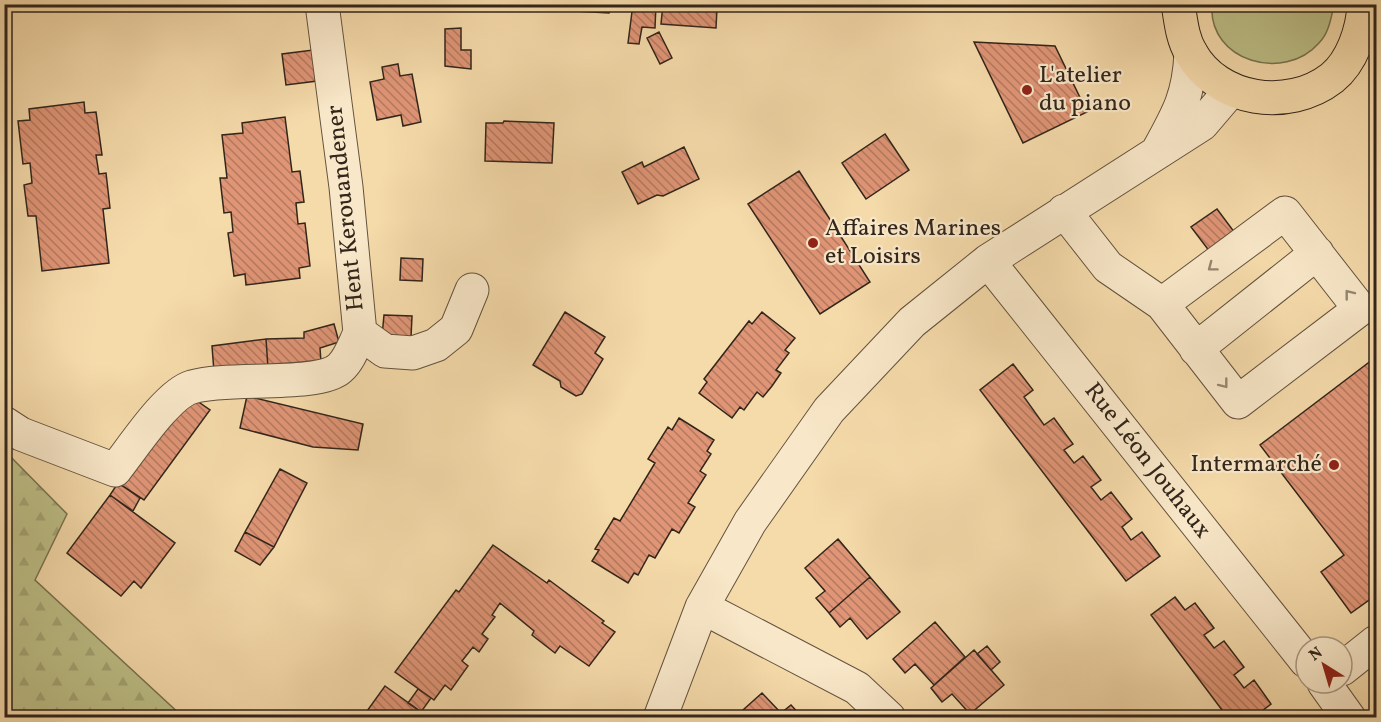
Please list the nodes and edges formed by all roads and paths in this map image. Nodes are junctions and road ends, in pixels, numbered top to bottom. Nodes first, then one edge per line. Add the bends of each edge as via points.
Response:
1 (322, 4) edge
2 (1178, 4) edge
3 (1368, 9) edge
4 (1191, 53) junction
5 (1364, 56) edge
6 (1232, 90) junction
7 (1158, 151) junction
8 (1064, 211) junction
9 (1317, 254) junction
10 (988, 261) junction
11 (472, 290) dead end
12 (1162, 304) junction
13 (360, 333) junction
14 (1196, 348) junction
15 (4, 423) edge
16 (702, 607) junction
17 (1377, 642) edge
18 (1294, 646) edge
19 (1354, 660) edge
20 (1333, 695) edge
21 (660, 717) edge
22 (889, 717) edge
23 (1349, 717) edge

1 - 13 street, Hent Kerouandener
2 - 4 main road via 1183,36
3 - 5 main road
4 - 6 main road via 1215,81
4 - 7 street via 1190,80 1180,110
5 - 6 main road via 1309,91 1281,98 1256,98
6 - 7 street via 1202,124
7 - 8 street
8 - 10 street
8 - 12 street via 1108,267
9 -> 12 street via 1285,213
9 - 14 street
14 -> 9 street via 1238,402 1360,309
10 - 16 street via 912,322 829,410 750,522
10 - 18 street, Rue Léon Jouhaux
11 - 13 street, Hent Kerouandener via 456,329 436,345 413,353 385,351
12 - 14 street
13 - 15 street via 339,370 319,379 222,381 190,387 166,404 115,470 21,434
16 - 21 street
16 - 22 street via 857,688
17 - 19 street
20 - 23 street

